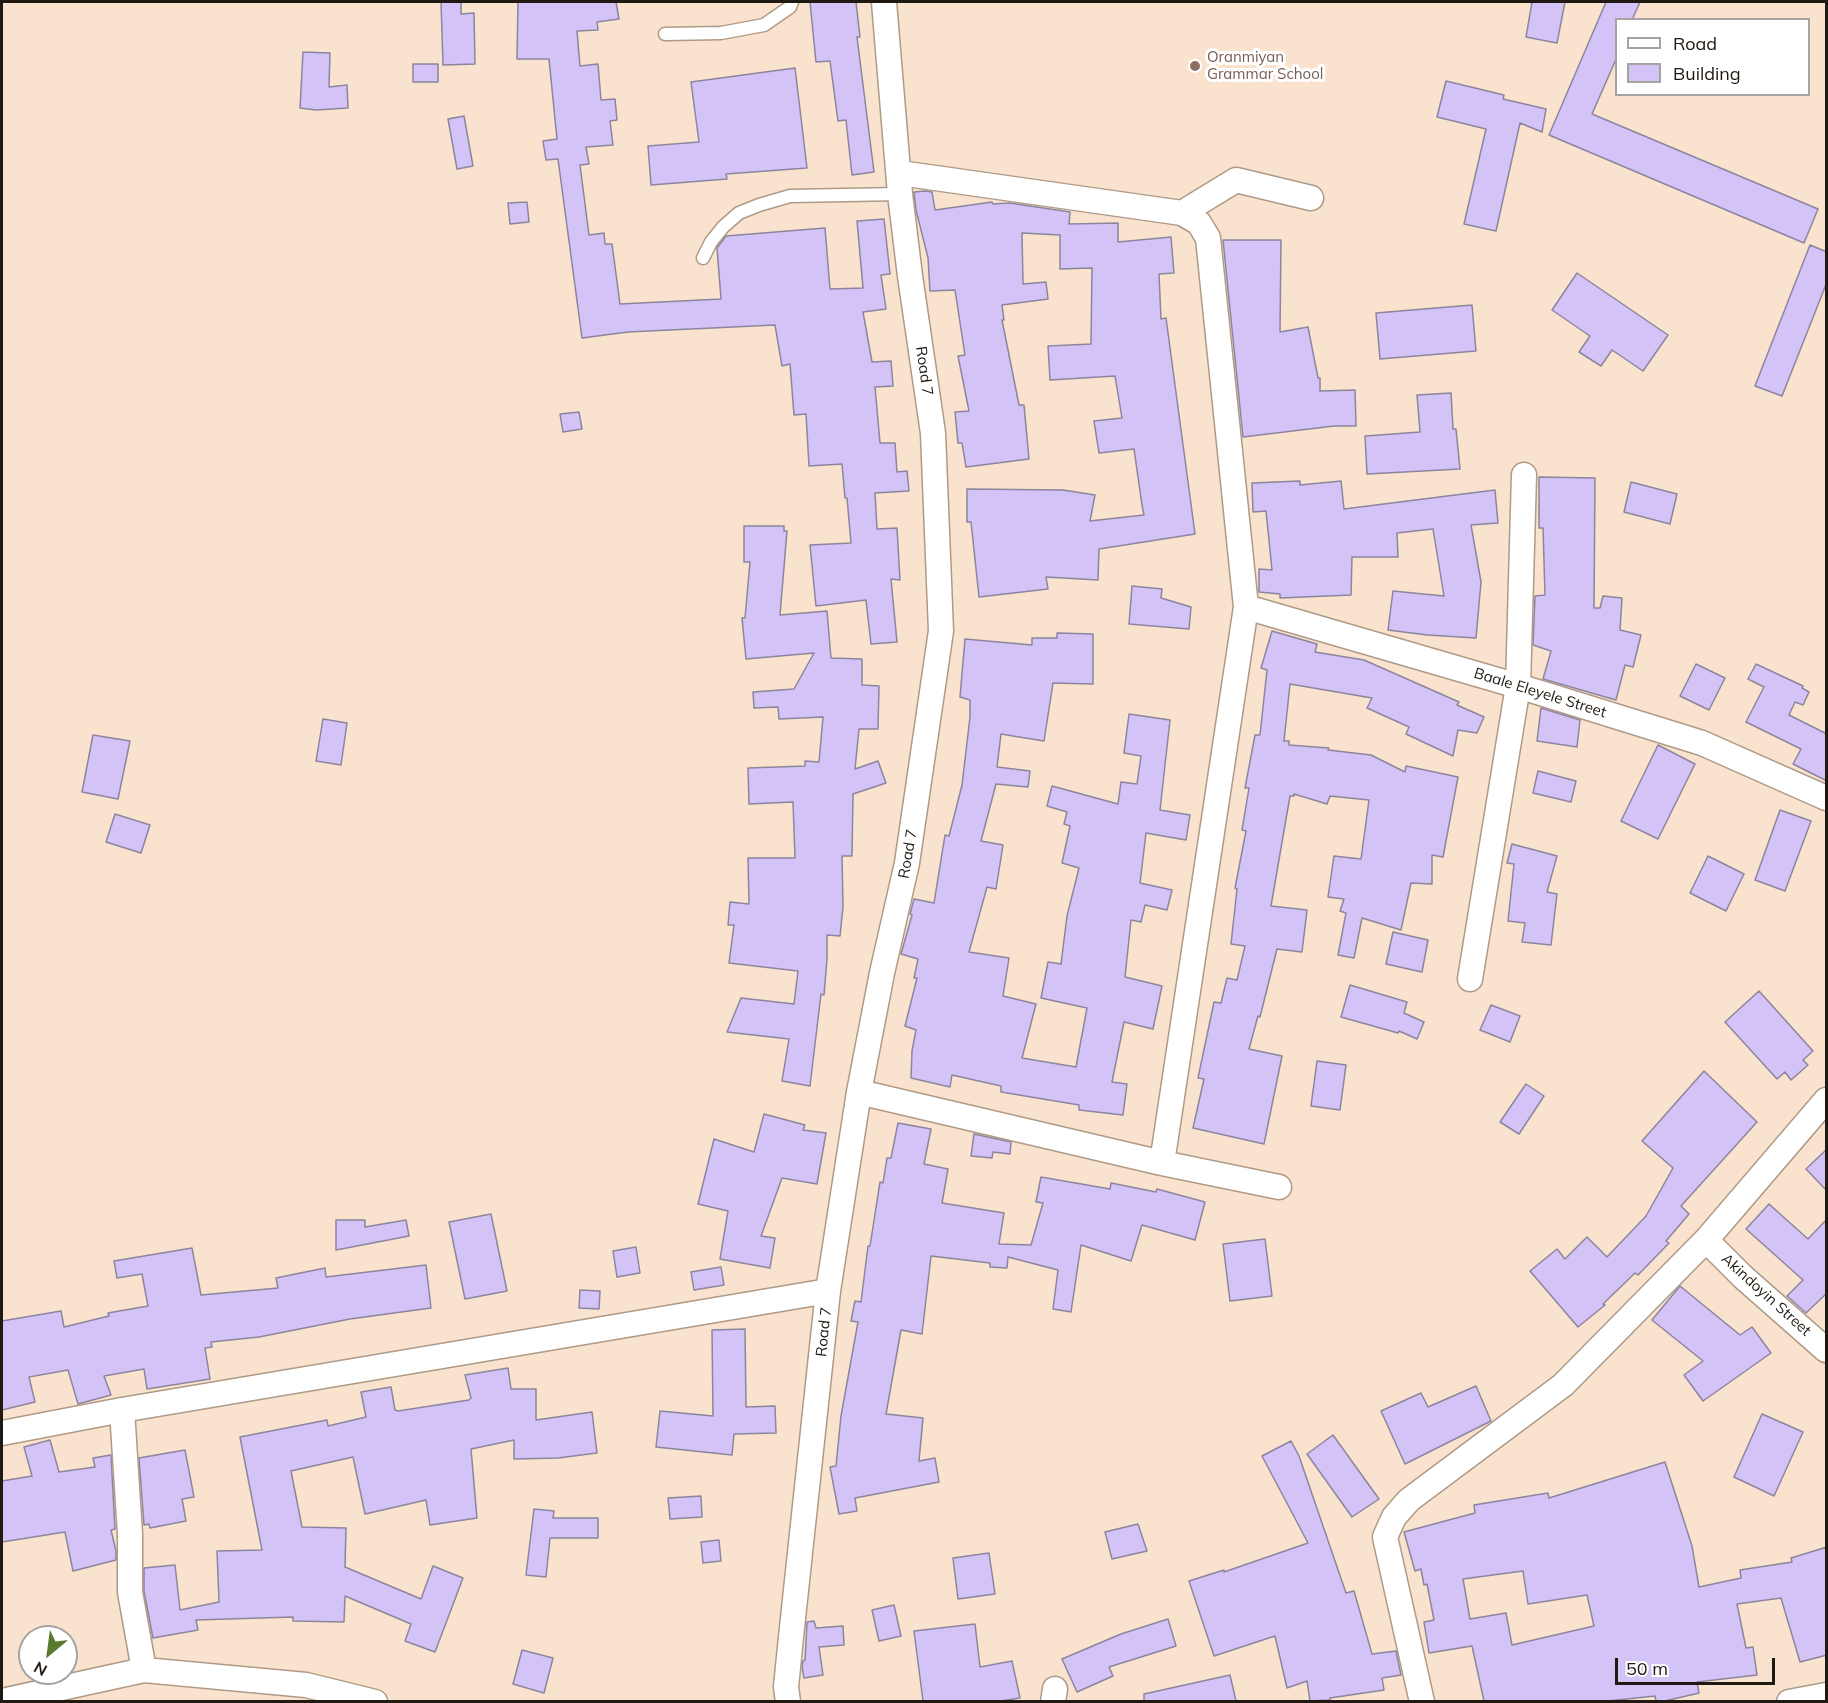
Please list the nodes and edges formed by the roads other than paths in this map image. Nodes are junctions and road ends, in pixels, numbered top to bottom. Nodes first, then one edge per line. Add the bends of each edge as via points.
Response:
1 (792, 2) edge
2 (884, 2) edge
3 (665, 34) dead end
4 (900, 184) junction
5 (1311, 198) dead end
6 (1182, 213) junction
7 (703, 258) dead end
8 (1524, 475) dead end
9 (1246, 607) junction
10 (1518, 686) junction
11 (1827, 798) edge
12 (1470, 978) dead end
13 (859, 1092) junction
14 (1827, 1100) edge
15 (1162, 1162) junction
16 (1280, 1186) dead end
17 (1706, 1240) junction
18 (828, 1291) junction
19 (1827, 1350) edge
20 (122, 1410) junction
21 (2, 1433) edge
22 (144, 1670) junction
23 (1827, 1695) edge
24 (359, 1700) edge
25 (2, 1701) edge
26 (788, 1701) edge
27 (1422, 1701) edge
28 (1789, 1701) edge

1 - 3 lane via 764,25 721,33
2 - 4 street, Road 7
4 - 6 street
4 - 7 lane via 790,196 759,205 739,213 723,227
4 - 13 street, Road 7 via 933,433 941,631 907,863
5 - 6 street via 1236,180
6 - 9 street via 1198,223 1209,238
8 - 10 street
9 - 10 street, Baale Eleyele Street
9 - 15 street
10 - 11 street, Baale Eleyele Street via 1702,743
10 - 12 street
13 - 15 street
13 - 18 street, Road 7
14 - 17 street
15 - 16 street
17 - 19 street, Akindoyin Street
17 - 27 street via 1563,1384 1409,1500 1394,1517 1385,1537
18 - 20 street
18 - 26 street, Road 7 via 790,1637
20 - 21 street
20 - 22 street via 130,1592
22 - 24 street via 306,1685
22 - 25 street
23 - 28 street

